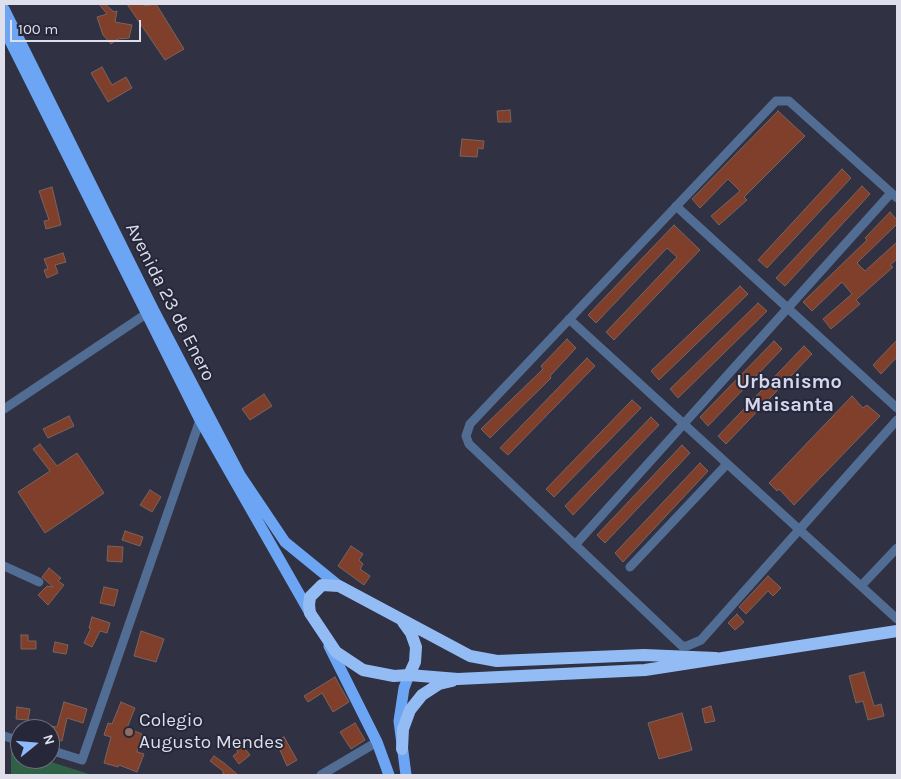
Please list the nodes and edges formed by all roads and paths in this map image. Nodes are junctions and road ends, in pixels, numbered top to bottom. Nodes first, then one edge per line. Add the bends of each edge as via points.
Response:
1 (4, 9) edge
2 (4, 29) edge
3 (894, 195) edge
4 (676, 206) junction
5 (787, 308) junction
6 (146, 314) junction
7 (568, 319) junction
8 (897, 408) edge
9 (4, 409) edge
10 (200, 420) junction
11 (897, 420) edge
12 (684, 424) junction
13 (727, 464) junction
14 (799, 529) junction
15 (575, 545) junction
16 (897, 548) edge
17 (4, 566) edge
18 (630, 567) dead end
19 (39, 582) dead end
20 (339, 586) junction
21 (861, 586) junction
22 (310, 613) junction
23 (897, 619) edge
24 (402, 622) junction
25 (897, 631) edge
26 (326, 640) junction
27 (716, 658) junction
28 (409, 675) junction
29 (458, 679) junction
30 (378, 742) junction
31 (402, 749) junction
32 (60, 753) edge
33 (321, 775) edge
34 (389, 775) edge
35 (406, 775) edge

1 - 20 main road, Avenida 23 de Enero via 144,292 240,475 284,542
2 - 6 main road, Avenida 23 de Enero
3 - 4 street via 788,101 782,100 773,103
3 - 5 street
4 - 5 street
4 - 7 street
5 - 8 street
5 - 12 street
6 - 9 street
6 - 10 main road, Avenida 23 de Enero
7 - 12 street
7 - 15 street via 470,424 466,436 469,444
10 - 22 main road, Avenida 23 de Enero
10 - 32 street via 82,760
11 - 14 street
12 - 13 street
12 - 15 street
13 - 14 street
13 - 18 street
14 - 15 street via 701,640 687,646 682,646
14 - 21 street
16 - 21 street
17 - 19 street
20 - 22 highway via 322,585 315,590 310,597
20 - 24 highway
21 - 23 street
22 - 26 highway
24 - 27 highway via 470,656 497,662 644,655
24 - 28 highway via 416,647 415,662
25 - 27 highway
26 - 28 highway via 348,662 363,670 394,676
26 - 30 main road
27 - 29 highway via 646,670
28 - 29 highway
28 - 31 main road via 400,704
29 - 31 highway via 439,684 422,695 410,710 403,729
30 - 33 street
30 - 34 main road
31 - 35 main road

